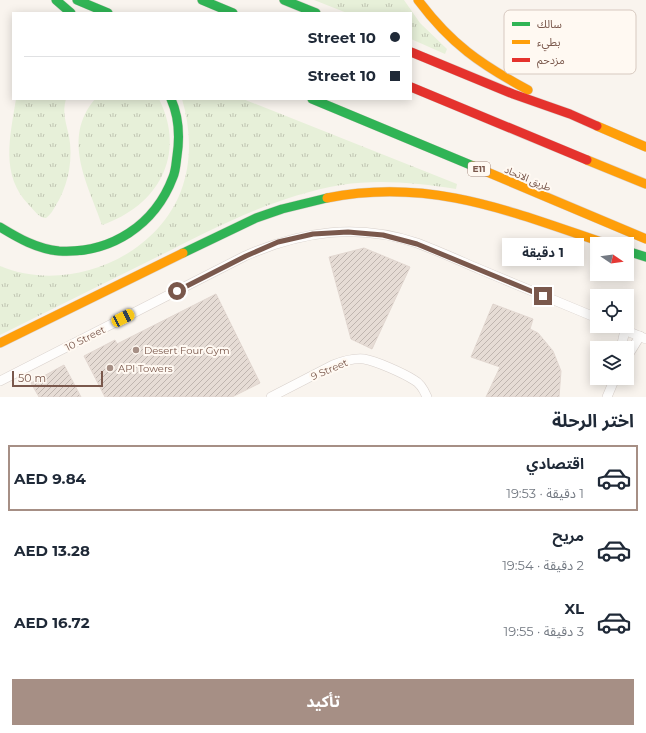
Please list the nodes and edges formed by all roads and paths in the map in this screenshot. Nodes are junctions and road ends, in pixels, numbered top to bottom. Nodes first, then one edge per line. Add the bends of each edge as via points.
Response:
1 (56, 0) edge
2 (77, 0) edge
3 (202, 0) edge
4 (284, 0) edge
5 (418, 0) edge
6 (70, 12) edge
7 (106, 12) edge
8 (231, 12) edge
9 (314, 12) edge
10 (412, 52) edge
11 (412, 87) edge
12 (171, 100) edge
13 (314, 100) edge
14 (570, 114) junction
15 (646, 147) edge
16 (646, 184) edge
17 (0, 227) edge
18 (590, 238) edge
19 (646, 239) edge
20 (634, 253) edge
21 (646, 257) edge
22 (590, 315) edge
23 (633, 333) edge
24 (643, 337) edge
25 (0, 344) edge
26 (634, 348) edge
27 (0, 381) edge
28 (612, 385) edge
29 (271, 397) edge
30 (426, 397) edge
31 (607, 397) edge

1 - 6 highway
2 - 7 highway
3 - 8 highway
4 - 9 highway
5 - 14 highway via 445,34 476,60
10 - 14 highway via 513,94
11 - 16 highway
12 - 17 highway via 178,120 179,136 179,153 172,185 157,209 136,229 112,243 95,248 61,251 28,243
13 - 19 highway, طريق الاتحاد / E11
14 - 15 highway
18 - 25 highway via 493,206 437,195 366,192 310,201 256,218
20 - 21 highway
22 - 27 street, 10 Street via 417,244 383,235 330,232 273,244 246,256
23 - 24 street
24 - 26 street
28 - 31 street
29 - 30 street, 9 Street via 333,365 354,359 375,362 414,380 422,387

